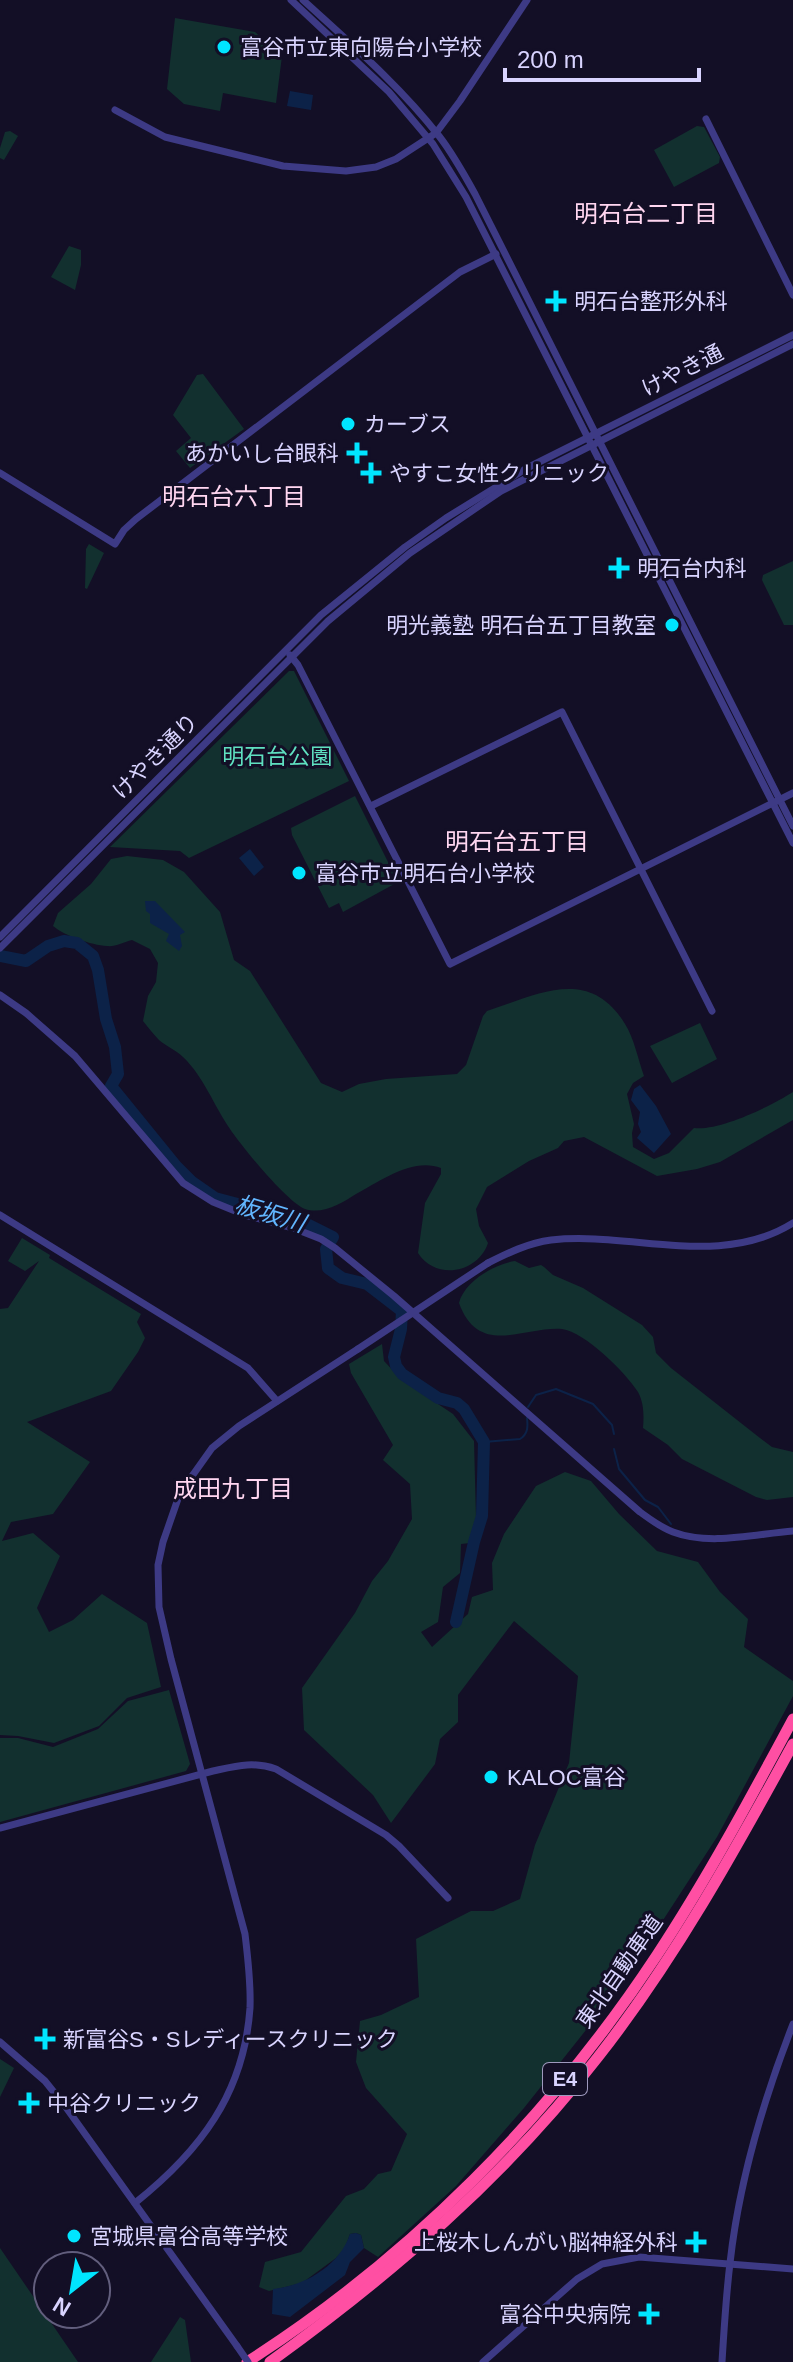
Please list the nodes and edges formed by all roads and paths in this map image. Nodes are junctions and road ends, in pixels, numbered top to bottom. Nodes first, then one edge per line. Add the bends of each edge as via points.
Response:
1 (291, 0) edge
2 (303, 0) edge
3 (527, 0) edge
4 (115, 110) dead end
5 (706, 119) dead end
6 (432, 135) junction
7 (496, 254) junction
8 (793, 295) edge
9 (793, 335) edge
10 (793, 344) edge
11 (593, 440) junction
12 (0, 473) edge
13 (289, 654) junction
14 (793, 793) edge
15 (776, 802) junction
16 (371, 806) junction
17 (793, 826) edge
18 (793, 843) edge
19 (641, 870) junction
20 (53, 889) junction
21 (0, 937) edge
22 (0, 948) edge
23 (0, 995) edge
24 (712, 1011) dead end
25 (0, 1215) edge
26 (793, 1223) edge
27 (277, 1401) junction
28 (793, 1531) edge
29 (793, 1719) edge
30 (793, 1744) edge
31 (202, 1774) junction
32 (0, 1828) edge
33 (448, 1898) dead end
34 (793, 2024) edge
35 (0, 2042) edge
36 (135, 2203) junction
37 (730, 2263) junction
38 (793, 2269) edge
39 (248, 2362) edge
40 (270, 2362) edge
41 (483, 2362) edge
42 (722, 2362) edge

1 - 6 street
2 - 6 street via 388,79
3 - 6 street
4 - 6 street via 165,137 318,170 376,167
5 - 8 street
6 - 7 street
6 - 11 street via 475,194
7 - 11 street
7 - 12 street via 418,303 136,519 115,544
9 - 11 street, けやき通
10 - 11 street
11 - 13 street via 443,529
11 - 15 street
13 - 16 street
13 - 20 street
14 - 15 street
15 - 17 street
15 - 18 street
15 - 19 street
16 - 19 street via 450,964
16 - 19 street via 562,712
19 - 24 street
20 - 21 street
20 - 22 street
23 - 28 street via 75,1056 183,1183 213,1202 335,1248 660,1526 705,1539
25 - 27 street via 248,1368
26 - 27 street, bridge via 760,1238 719,1246 549,1240 513,1250
27 - 31 street via 230,1432 203,1459 180,1493 158,1565 159,1607
29 - 39 highway, 東北自動車道 / E4 via 657,1955 552,2094 420,2230
30 - 40 highway, 東北自動車道 / E4 via 667,1961 561,2102 424,2241
31 - 32 street
31 - 33 street via 250,1763 276,1769 386,1835
31 - 36 street via 245,1934 250,2008 244,2049 224,2103 201,2140
34 - 37 street via 748,2165
35 - 36 street via 45,2081
36 - 39 street, bridge
37 - 38 street
37 - 41 street via 639,2257 602,2264 577,2279
37 - 42 street

